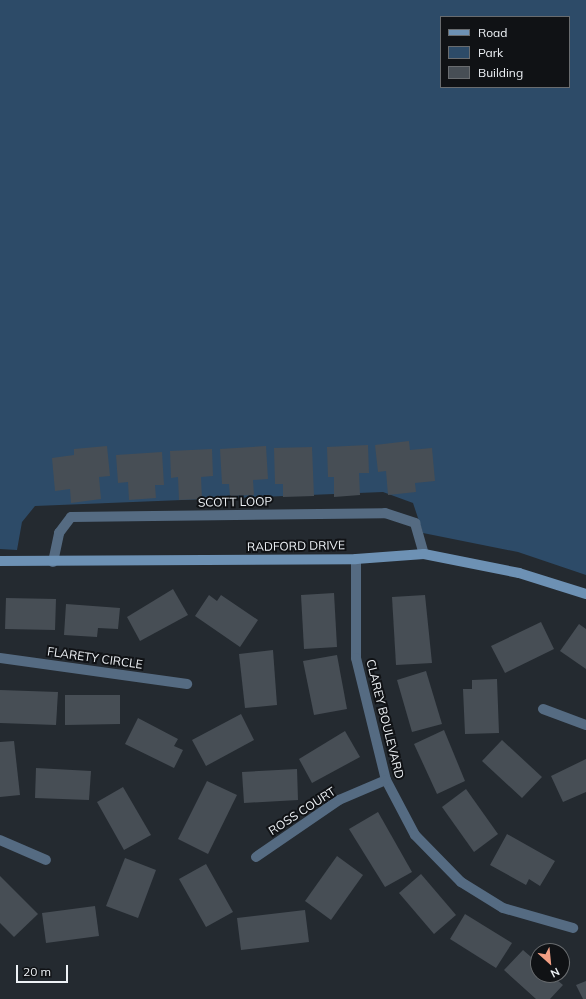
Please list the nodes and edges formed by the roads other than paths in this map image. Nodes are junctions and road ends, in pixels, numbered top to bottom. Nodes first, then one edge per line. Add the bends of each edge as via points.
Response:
1 (424, 554) junction
2 (356, 559) junction
3 (0, 561) edge
4 (53, 562) junction
5 (586, 594) edge
6 (0, 658) edge
7 (187, 684) dead end
8 (543, 709) dead end
9 (586, 725) edge
10 (386, 780) junction
11 (0, 840) edge
12 (256, 857) dead end
13 (46, 860) dead end
14 (573, 928) dead end

1 - 2 street, RADFORD DRIVE
1 - 4 street, SCOTT LOOP via 415,524 385,513 71,517 59,533
1 - 5 street, RADFORD DRIVE via 519,573
2 - 4 street, RADFORD DRIVE
2 - 10 street, CLAREY BOULEVARD via 356,658
3 - 4 street, RADFORD DRIVE
6 - 7 street, FLARETY CIRCLE
8 - 9 street
10 - 12 street, ROSS COURT via 339,800
10 - 14 street, CLAREY BOULEVARD via 414,836 461,882 503,908
11 - 13 street

